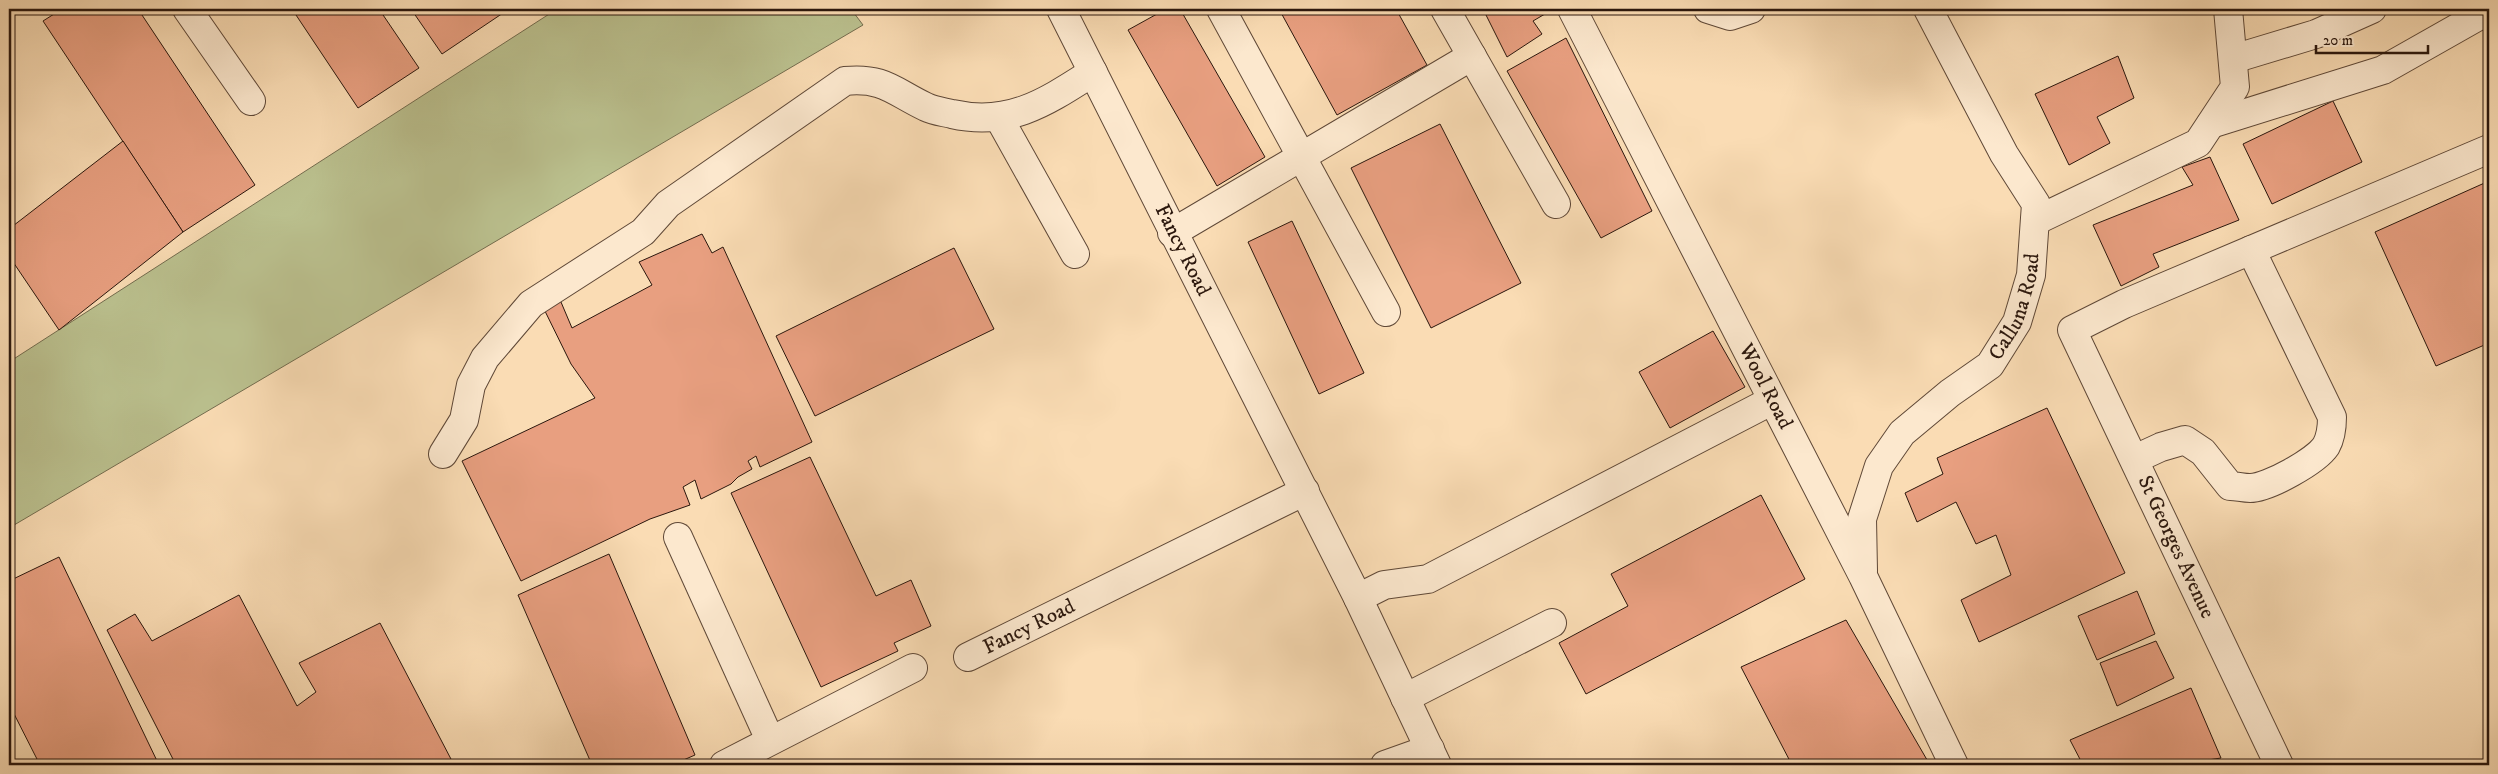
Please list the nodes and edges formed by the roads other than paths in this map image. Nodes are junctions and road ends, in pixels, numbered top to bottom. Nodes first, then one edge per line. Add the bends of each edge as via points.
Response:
1 (187, 9) edge
2 (1061, 9) edge
3 (1221, 9) edge
4 (1444, 9) edge
5 (1572, 9) edge
6 (1708, 9) edge
7 (1751, 9) edge
8 (1928, 9) edge
9 (2228, 9) edge
10 (2372, 9) edge
11 (2489, 10) edge
12 (1472, 56) junction
13 (2233, 59) junction
14 (1093, 72) junction
15 (251, 101) dead end
16 (998, 118) junction
17 (2211, 124) junction
18 (2489, 149) edge
19 (1302, 156) junction
20 (1556, 204) dead end
21 (2035, 221) junction
22 (1172, 233) junction
23 (2251, 250) junction
24 (1075, 254) dead end
25 (1386, 312) dead end
26 (1772, 401) junction
27 (443, 454) dead end
28 (2135, 459) junction
29 (1305, 491) junction
30 (678, 537) dead end
31 (1863, 576) junction
32 (1358, 598) junction
33 (1552, 623) dead end
34 (968, 657) dead end
35 (913, 668) dead end
36 (1405, 698) junction
37 (770, 740) junction
38 (1433, 757) edge
39 (724, 765) edge
40 (1385, 765) edge
41 (1954, 765) edge
42 (2279, 765) edge

1 - 15 street
2 - 14 street, Fancy Road
3 - 19 street
4 - 12 street
5 - 26 street, Wool Road
6 - 7 street via 1730,16
8 - 21 street, Calluna Road via 2004,154 2036,204
9 - 13 street
10 - 13 street via 2316,34
11 - 17 street via 2383,70
12 - 19 street
12 - 20 street
13 - 17 street via 2235,87
14 - 16 street via 1022,112
14 - 22 street, Fancy Road
16 - 24 street
16 - 27 street via 972,118 928,108 894,89 866,79 845,81 668,204 643,232 531,304 485,358 472,385 464,420
17 - 21 street via 2198,143
18 - 23 street
19 - 22 street
19 - 25 street
21 - 31 street, Calluna Road via 2031,275 2017,322 1990,365 1902,433 1879,466 1862,519
22 - 29 street, Fancy Road
23 - 28 street, St Georges Avenue via 2124,304 2072,330
23 - 28 street via 2332,417 2332,432 2326,445 2318,456 2285,476 2251,488 2230,486 2203,452 2185,440
26 - 31 street, Wool Road
26 - 32 street via 1428,579 1384,585
28 - 42 street, St Georges Avenue
29 - 32 street, Fancy Road
29 - 34 street, Fancy Road
30 - 37 street
31 - 41 street, Wool Road
32 - 36 street, Fancy Road
33 - 36 street
35 - 37 street
36 - 38 street, Fancy Road
37 - 39 street
38 - 40 street

